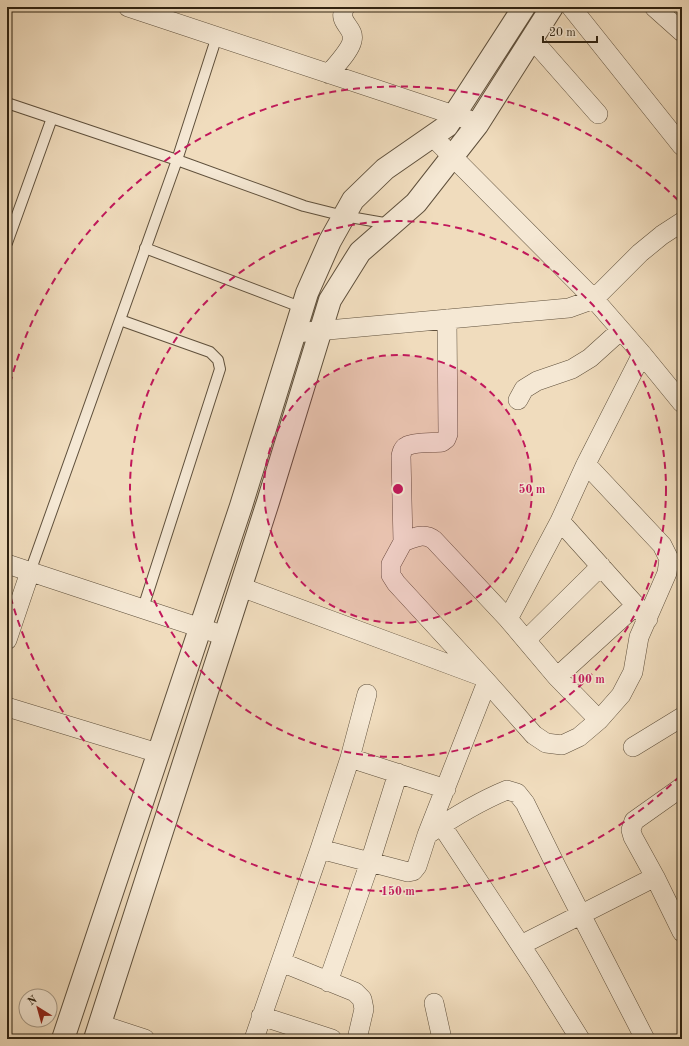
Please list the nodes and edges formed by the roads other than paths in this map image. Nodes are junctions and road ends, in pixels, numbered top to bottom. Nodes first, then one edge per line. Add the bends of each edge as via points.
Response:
1 (128, 7) edge
2 (345, 7) edge
3 (524, 7) edge
4 (552, 7) edge
5 (571, 7) edge
6 (654, 7) edge
7 (682, 32) edge
8 (217, 36) junction
9 (532, 39) junction
10 (329, 74) junction
11 (7, 103) edge
12 (598, 114) dead end
13 (453, 115) junction
14 (52, 118) junction
15 (478, 123) junction
16 (432, 136) junction
17 (682, 146) edge
18 (453, 156) junction
19 (177, 160) junction
20 (344, 216) junction
21 (682, 222) edge
22 (392, 224) junction
23 (7, 243) edge
24 (145, 248) junction
25 (594, 299) junction
26 (303, 308) junction
27 (447, 319) junction
28 (120, 320) junction
29 (621, 330) junction
30 (321, 331) junction
31 (295, 333) junction
32 (642, 354) junction
33 (518, 400) dead end
34 (682, 403) edge
35 (586, 464) junction
36 (560, 520) junction
37 (403, 542) junction
38 (7, 564) edge
39 (600, 566) junction
40 (30, 572) junction
41 (241, 587) junction
42 (143, 608) junction
43 (642, 612) junction
44 (508, 619) junction
45 (200, 628) junction
46 (225, 636) junction
47 (7, 640) edge
48 (526, 640) junction
49 (558, 677) junction
50 (484, 679) junction
51 (367, 694) dead end
52 (7, 706) edge
53 (682, 717) edge
54 (599, 720) junction
55 (633, 747) dead end
56 (158, 753) junction
57 (350, 758) junction
58 (398, 773) junction
59 (682, 787) edge
60 (446, 789) junction
61 (435, 830) junction
62 (320, 849) junction
63 (370, 862) junction
64 (655, 877) junction
65 (581, 914) junction
66 (682, 932) edge
67 (521, 945) junction
68 (280, 962) junction
69 (328, 982) junction
70 (434, 1003) dead end
71 (261, 1016) junction
72 (97, 1031) edge
73 (63, 1039) edge
74 (145, 1039) edge
75 (254, 1039) edge
76 (332, 1039) edge
77 (356, 1039) edge
78 (442, 1039) edge
79 (580, 1039) edge
80 (645, 1039) edge

1 - 8 street
2 - 10 street via 342,13 344,21 352,31 353,39
3 - 13 street
4 - 9 street
5 - 17 street
6 - 7 street
8 - 10 street
8 - 19 lane
9 - 12 street
9 - 15 street
10 - 13 street
11 - 14 lane
13 - 15 street
13 - 16 street via 446,126
14 - 19 lane
14 - 23 lane
15 - 18 street
16 - 18 street
16 - 20 street via 385,169 353,200
18 - 22 street via 416,203
18 - 25 street
19 - 20 lane via 304,206
19 - 24 lane
20 - 22 lane
20 - 26 street via 330,241
21 - 25 street via 640,253
22 - 30 street via 360,252 330,300
24 - 26 lane
24 - 28 lane
25 - 27 street via 569,308
25 - 29 street
26 - 31 street
27 - 30 street
27 - 37 street via 448,434 442,442 411,444 402,450
28 - 40 lane
28 - 42 lane via 210,352 218,360 220,368
29 - 32 street
29 - 33 street via 590,358 572,368 536,381 524,389
30 - 31 street
30 - 41 street
31 - 45 street via 242,506
32 - 34 street
32 - 35 street
35 - 36 street
35 - 43 street via 662,545 669,559 667,573
36 - 39 street
36 - 44 street
37 - 44 street via 429,536
37 - 50 street via 391,564 391,575
38 - 40 street
39 - 43 street
39 - 48 street
40 - 42 street
40 - 47 street
41 - 46 street
41 - 50 street
42 - 45 street
43 - 49 street
43 - 54 street via 633,672 621,695
44 - 48 street
45 - 46 street
45 - 56 street
46 - 72 street
48 - 49 street
49 - 54 street
50 - 54 street via 534,735 546,743 562,745 579,737
50 - 60 street
51 - 57 street
52 - 56 street
53 - 55 street
56 - 73 street
57 - 58 street
57 - 62 street
58 - 60 street
58 - 63 street
59 - 64 street via 634,821 631,830 632,837
60 - 61 street
61 - 63 street via 418,866 413,871 408,872
61 - 65 street via 497,794 507,790 516,793 525,803
61 - 67 street
62 - 63 street
62 - 68 street
63 - 69 street
64 - 65 street
64 - 66 street
65 - 67 street
65 - 80 street
67 - 79 street
68 - 69 street
68 - 71 street
69 - 77 street via 355,992 362,999 364,1009
70 - 78 street
71 - 75 street
71 - 76 street
72 - 74 street

